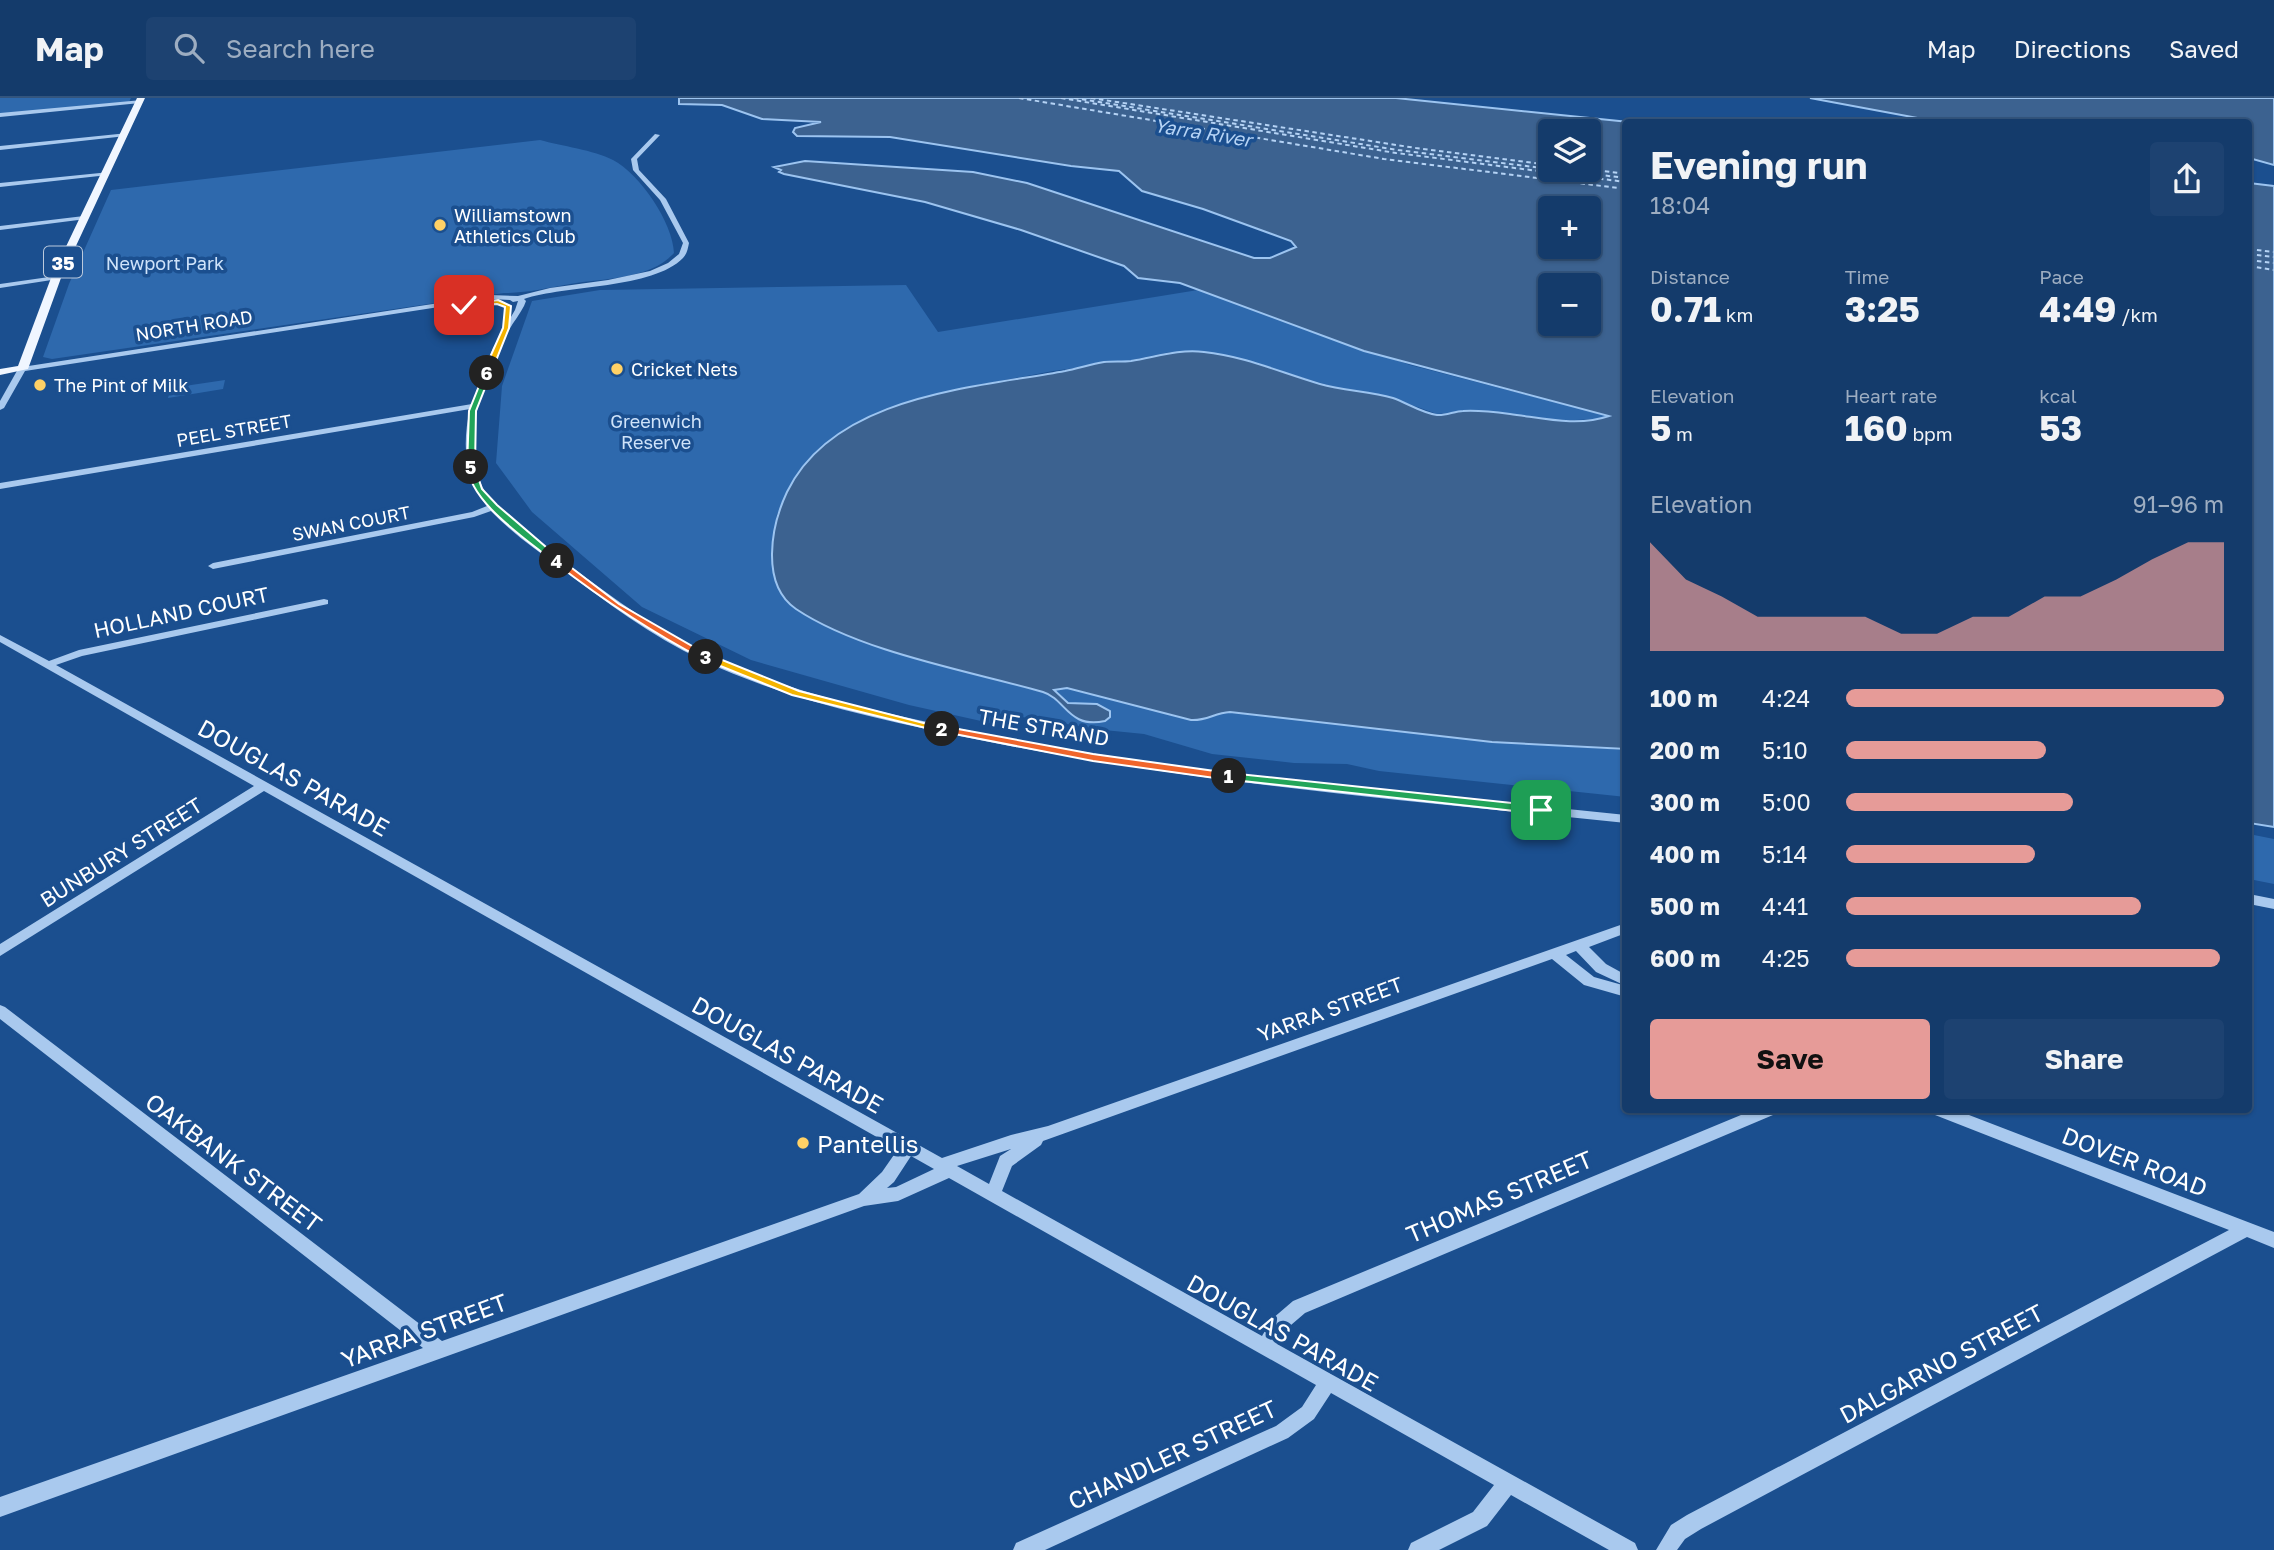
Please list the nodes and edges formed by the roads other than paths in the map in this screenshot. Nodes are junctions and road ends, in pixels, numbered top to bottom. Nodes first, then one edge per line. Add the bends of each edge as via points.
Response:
1 (141, 99) edge
2 (0, 115) edge
3 (126, 134) junction
4 (657, 135) dead end
5 (0, 148) edge
6 (108, 173) junction
7 (0, 185) edge
8 (85, 218) junction
9 (0, 228) edge
10 (56, 278) junction
11 (0, 286) edge
12 (520, 300) junction
13 (505, 303) junction
14 (394, 313) junction
15 (506, 328) junction
16 (22, 369) junction
17 (0, 372) edge
18 (0, 408) edge
19 (473, 409) junction
20 (0, 486) edge
21 (0, 492) edge
22 (494, 507) junction
23 (214, 566) dead end
24 (324, 601) dead end
25 (0, 638) edge
26 (47, 665) junction
27 (263, 786) junction
28 (1622, 819) edge
29 (2252, 900) edge
30 (2274, 904) edge
31 (1622, 929) edge
32 (1579, 945) junction
33 (0, 951) edge
34 (1555, 954) junction
35 (1622, 979) edge
36 (1622, 991) edge
37 (0, 1012) edge
38 (1761, 1113) edge
39 (1948, 1113) edge
40 (1048, 1133) junction
41 (908, 1147) junction
42 (944, 1168) junction
43 (992, 1195) junction
44 (864, 1199) junction
45 (2247, 1229) junction
46 (2274, 1240) edge
47 (1265, 1348) junction
48 (440, 1350) junction
49 (1327, 1383) junction
50 (1507, 1483) junction
51 (0, 1507) edge
52 (1023, 1550) edge
53 (1418, 1550) edge
54 (1628, 1550) edge
55 (1666, 1550) edge

1 - 2 street
1 - 3 main road, 35
3 - 5 street
3 - 6 main road, 35
4 - 12 street via 634,159 636,170 667,205 686,243 685,251 657,271
6 - 7 street
6 - 8 main road, 35
8 - 9 street
8 - 10 main road, 35
10 - 11 street
10 - 16 main road, 35
12 - 13 street
12 - 14 street, NORTH ROAD via 497,297
12 - 15 street, THE STRAND via 518,312
13 - 14 street, NORTH ROAD
13 - 15 street, THE STRAND
14 - 16 street, NORTH ROAD
15 - 19 street, THE STRAND
16 - 17 main road, NORTH ROAD
16 - 18 street, 35
19 - 20 street, PEEL STREET
19 - 21 street, PEEL STREET
19 - 22 street, THE STRAND via 471,467 478,489
22 - 23 street, SWAN COURT
22 - 28 street, THE STRAND via 583,580 654,630 706,657 796,693 974,736 1093,758
24 - 26 street, HOLLAND COURT via 79,653
25 - 26 street, DOUGLAS PARADE
26 - 27 street, DOUGLAS PARADE
27 - 33 street, BUNBURY STREET
27 - 41 street, DOUGLAS PARADE
29 - 30 street
31 - 32 street, YARRA STREET
32 - 34 street, YARRA STREET
32 - 35 street via 1601,968
34 - 36 street via 1589,981
34 - 40 street, YARRA STREET
37 - 48 street, OAKBANK STREET
38 - 47 street, THOMAS STREET via 1299,1307 1278,1325
39 - 45 street, DOVER ROAD
40 - 42 street, YARRA STREET
40 - 43 street, YARRA STREET via 1009,1157
41 - 42 street, DOUGLAS PARADE
41 - 44 street, YARRA STREET via 888,1177
42 - 43 street, DOUGLAS PARADE
42 - 44 street, YARRA STREET via 898,1194
43 - 47 street, DOUGLAS PARADE
44 - 48 street, YARRA STREET
45 - 46 street, DOVER ROAD
45 - 55 street, DALGARNO STREET via 1694,1522 1678,1532
47 - 49 street, DOUGLAS PARADE
48 - 51 street, YARRA STREET
49 - 50 street, DOUGLAS PARADE
49 - 52 street, CHANDLER STREET via 1308,1412 1282,1432
50 - 53 street via 1480,1519
50 - 54 street, DOUGLAS PARADE

